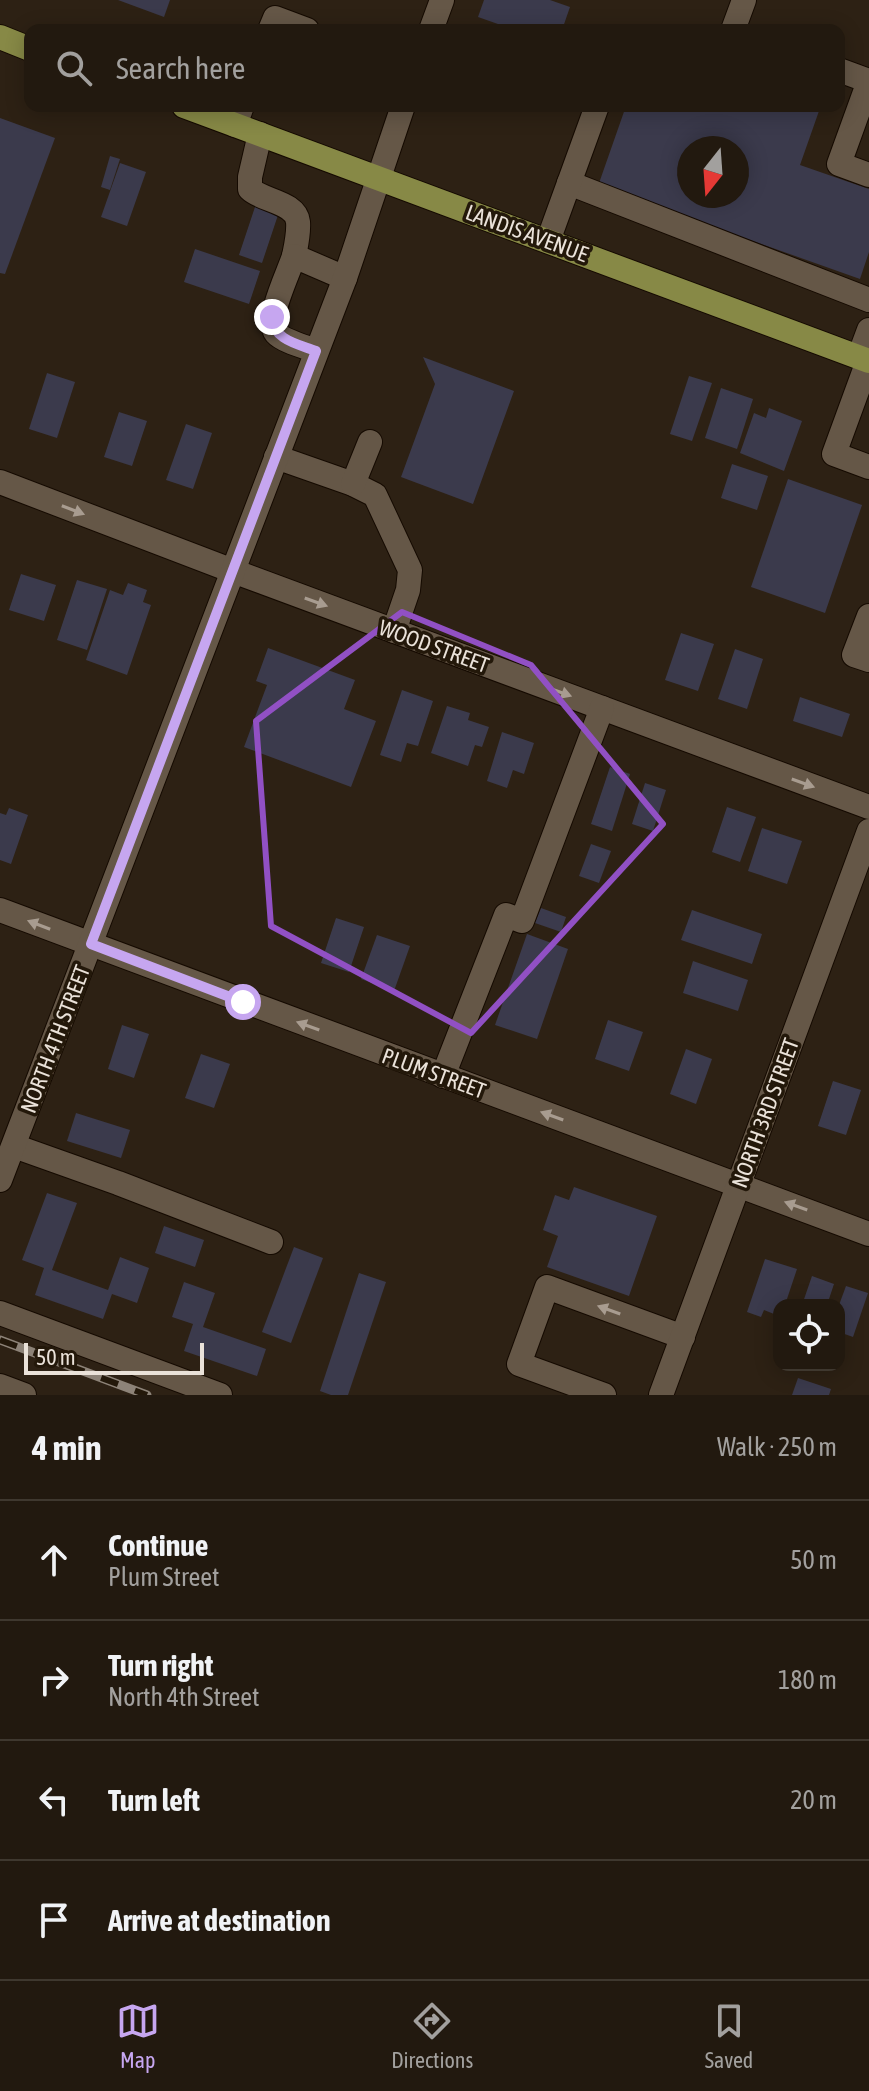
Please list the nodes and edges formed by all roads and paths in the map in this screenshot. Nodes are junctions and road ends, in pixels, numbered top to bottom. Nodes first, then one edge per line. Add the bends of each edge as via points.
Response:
1 (442, 0) edge
2 (744, 0) edge
3 (272, 24) edge
4 (291, 24) edge
5 (433, 24) edge
6 (735, 24) edge
7 (0, 37) edge
8 (24, 47) edge
9 (845, 72) edge
10 (869, 81) edge
11 (401, 112) edge
12 (595, 112) edge
13 (238, 115) edge
14 (260, 134) junction
15 (869, 175) edge
16 (377, 178) junction
17 (569, 183) junction
18 (548, 241) junction
19 (294, 256) junction
20 (345, 278) junction
21 (869, 300) edge
22 (869, 330) edge
23 (316, 351) junction
24 (865, 360) edge
25 (370, 442) dead end
26 (276, 457) junction
27 (869, 467) edge
28 (0, 482) edge
29 (353, 484) junction
30 (233, 571) junction
31 (869, 616) edge
32 (394, 631) junction
33 (869, 660) edge
34 (602, 708) junction
35 (869, 807) edge
36 (869, 831) edge
37 (0, 910) edge
38 (91, 944) junction
39 (443, 1076) junction
40 (14, 1146) junction
41 (0, 1178) edge
42 (738, 1185) junction
43 (869, 1234) edge
44 (271, 1242) dead end
45 (0, 1313) edge
46 (683, 1337) junction
47 (0, 1386) edge
48 (24, 1395) edge
49 (220, 1395) edge
50 (604, 1395) edge
51 (661, 1395) edge

1 - 5 street
2 - 6 street
3 - 4 street via 275,18
7 - 8 main road
9 - 10 street
10 - 15 street via 839,164
11 - 16 street, NORTH 4TH STREET
12 - 17 street
13 - 14 main road, LANDIS AVENUE
14 - 16 main road, LANDIS AVENUE
14 - 19 street via 250,189 297,216
16 - 18 main road, LANDIS AVENUE
16 - 20 street, NORTH 4TH STREET
17 - 18 street
17 - 21 street
18 - 24 main road, LANDIS AVENUE
19 - 20 street
19 - 23 street via 272,317 273,328 283,338
20 - 23 street, NORTH 4TH STREET
22 - 24 street
23 - 26 street, NORTH 4TH STREET
24 - 27 street via 834,454
25 - 29 street
26 - 29 street
26 - 30 street, NORTH 4TH STREET
28 -> 30 street, WOOD STREET
29 - 32 street via 375,495 410,570
30 -> 32 street, WOOD STREET
30 - 38 street, NORTH 4TH STREET
31 - 33 street via 854,655
32 -> 34 street, WOOD STREET
34 -> 35 street, WOOD STREET
34 - 39 street via 522,921 506,915
36 - 42 street, NORTH 3RD STREET
38 -> 37 street, PLUM STREET
39 -> 38 street, PLUM STREET
38 - 40 street, NORTH 4TH STREET
42 -> 39 street, PLUM STREET
40 - 41 street, NORTH 4TH STREET
40 - 44 street
43 -> 42 street, PLUM STREET
42 - 46 street, NORTH 3RD STREET
45 - 49 street
46 -> 50 street via 547,1287 519,1364
46 - 51 street, NORTH 3RD STREET
47 - 48 street

